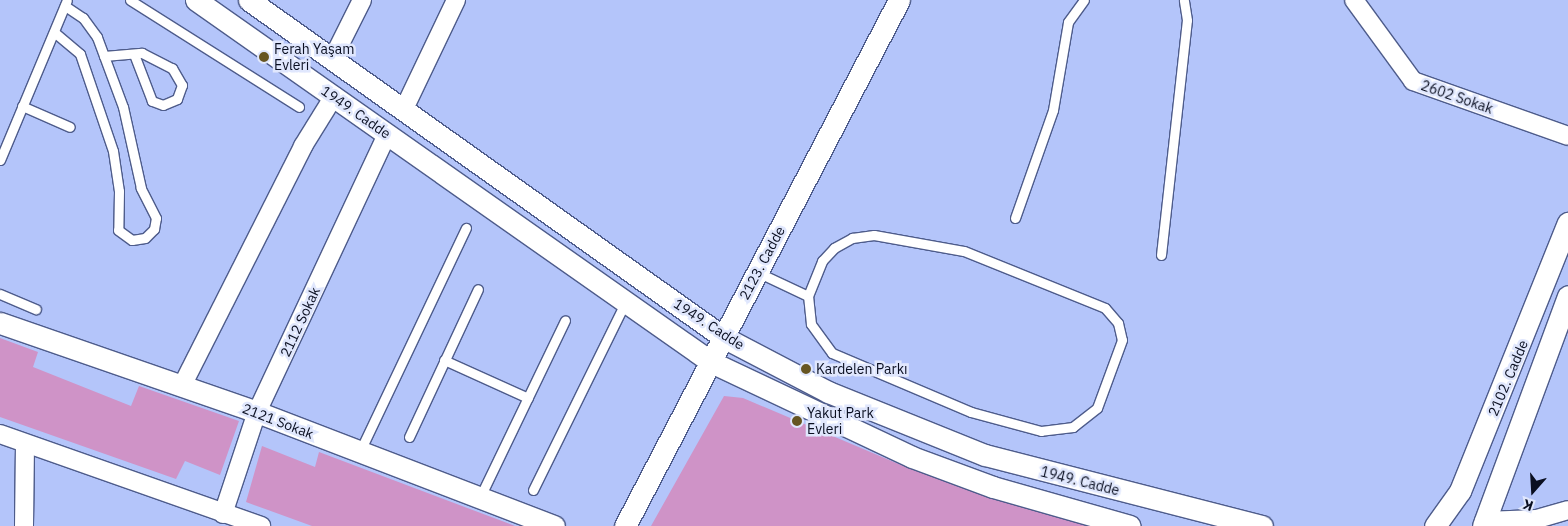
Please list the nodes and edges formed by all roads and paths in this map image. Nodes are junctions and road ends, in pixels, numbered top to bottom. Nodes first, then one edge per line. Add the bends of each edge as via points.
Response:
1 (130, 0) edge
2 (196, 0) edge
3 (249, 0) edge
4 (362, 0) edge
5 (456, 0) edge
6 (899, 0) edge
7 (1084, 0) edge
8 (1184, 0) edge
9 (1354, 0) edge
10 (66, 3) edge
11 (54, 32) junction
12 (134, 54) junction
13 (104, 56) junction
14 (333, 58) junction
15 (334, 96) junction
16 (22, 106) junction
17 (299, 107) dead end
18 (404, 109) junction
19 (70, 127) dead end
20 (387, 134) junction
21 (1568, 136) edge
22 (0, 160) edge
23 (1015, 218) dead end
24 (1568, 223) edge
25 (466, 228) dead end
26 (1161, 255) dead end
27 (757, 272) junction
28 (478, 289) dead end
29 (0, 294) edge
30 (808, 296) junction
31 (1568, 296) edge
32 (625, 303) junction
33 (36, 309) dead end
34 (565, 320) dead end
35 (0, 323) edge
36 (723, 337) junction
37 (444, 360) junction
38 (711, 362) junction
39 (182, 386) junction
40 (528, 398) junction
41 (257, 412) junction
42 (0, 434) edge
43 (409, 436) dead end
44 (25, 444) junction
45 (359, 451) junction
46 (533, 490) dead end
47 (480, 498) junction
48 (1568, 510) edge
49 (223, 514) junction
50 (1484, 524) edge
51 (24, 526) edge
52 (261, 526) edge
53 (554, 526) edge
54 (626, 526) edge
55 (1130, 526) edge
56 (1262, 526) edge
57 (1435, 526) edge

1 - 17 lane
2 - 15 street, 1949. Cadde
3 - 14 street, 1949. Cadde
4 - 14 street
5 - 18 street
6 - 27 street, 2123. Cadde
7 - 23 lane via 1068,22 1053,110
8 - 26 lane via 1186,20
9 - 21 street, 2602 Sokak via 1413,82
10 - 11 lane
10 - 13 lane via 91,27
11 - 13 lane via 70,42 83,62 115,162 119,191 116,225 127,238 139,240 150,234 156,218 144,197 131,129
11 - 16 lane
12 - 12 lane via 152,101 163,105 177,99 182,85 172,68 142,53
12 - 13 lane
14 - 18 street, 1949. Cadde
15 - 20 street, 1949. Cadde
15 - 39 street via 303,146
16 - 19 lane
16 - 22 lane
18 - 36 street, 1949. Cadde
20 - 32 street, 1949. Cadde
20 - 41 street, 2112 Sokak
24 - 57 street, 2102. Cadde via 1460,491
25 - 45 lane
27 - 30 lane
27 - 36 street, 2123. Cadde
28 - 37 lane
29 - 33 lane
30 - 30 lane via 816,336 842,359 971,412 1041,431 1073,426 1097,408 1122,340 1113,316 1096,302 987,258 914,239 874,234 841,243 822,261
31 - 50 street, 2102. Cadde
32 - 38 street, 1949. Cadde
32 - 46 lane
34 - 40 lane
35 - 39 street, 2121 Sokak
36 - 38 street, 2123. Cadde
36 - 56 street, 1949. Cadde via 828,392 985,455
37 - 40 lane
37 - 43 lane
38 - 54 street, 2123. Cadde
38 - 55 street, 1949. Cadde via 912,457 993,487
39 - 41 street, 2121 Sokak
40 - 47 lane
41 - 45 street, 2121 Sokak
41 - 49 street, 2112 Sokak
42 - 44 street
44 - 49 street
44 - 51 street
45 - 47 street, 2121 Sokak
47 - 53 street, 2121 Sokak
48 - 50 street via 1537,519
49 - 52 street

